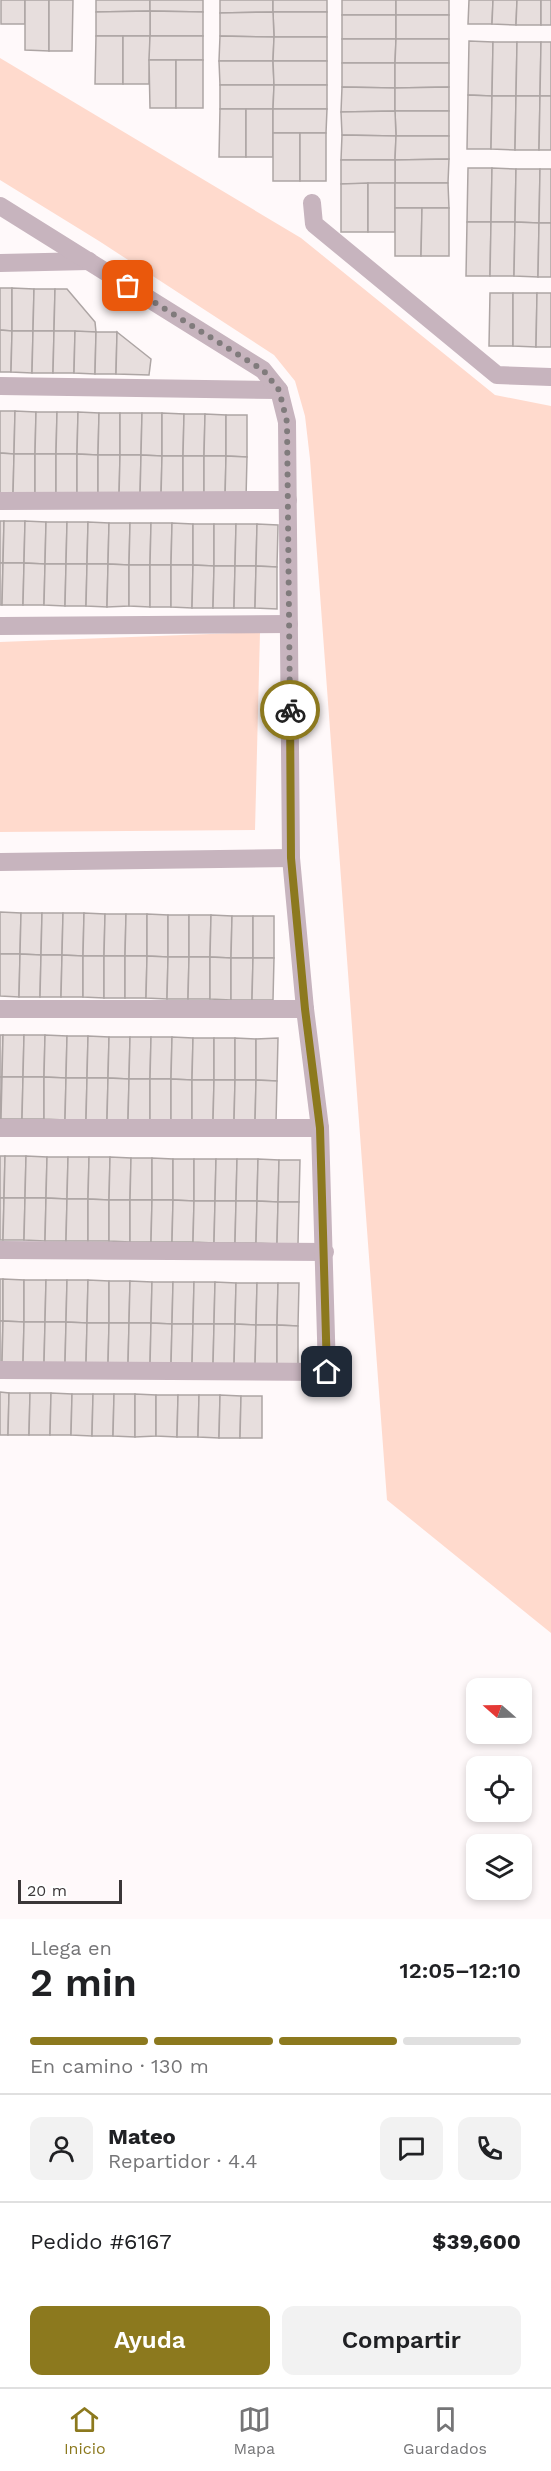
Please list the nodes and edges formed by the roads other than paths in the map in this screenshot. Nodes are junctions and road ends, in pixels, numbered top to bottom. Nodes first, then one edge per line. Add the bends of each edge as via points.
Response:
1 (312, 202) dead end
2 (0, 206) edge
3 (89, 261) junction
4 (0, 262) edge
5 (551, 377) edge
6 (0, 386) edge
7 (279, 390) junction
8 (0, 501) edge
9 (288, 501) junction
10 (289, 624) junction
11 (0, 626) edge
12 (291, 858) junction
13 (0, 862) edge
14 (305, 1009) junction
15 (0, 1010) edge
16 (0, 1128) edge
17 (320, 1128) junction
18 (0, 1250) edge
19 (325, 1252) junction
20 (0, 1370) edge

1 - 5 street via 314,224 497,375
2 - 3 street
3 - 4 street
3 - 7 street via 263,370
6 - 7 street
7 - 9 street via 287,422
8 - 9 street
9 - 10 street
10 - 11 street
10 - 12 street
12 - 13 street
12 - 14 street
14 - 15 street
14 - 17 street
16 - 17 street
17 - 19 street
18 - 19 street
19 - 20 street via 327,1372

